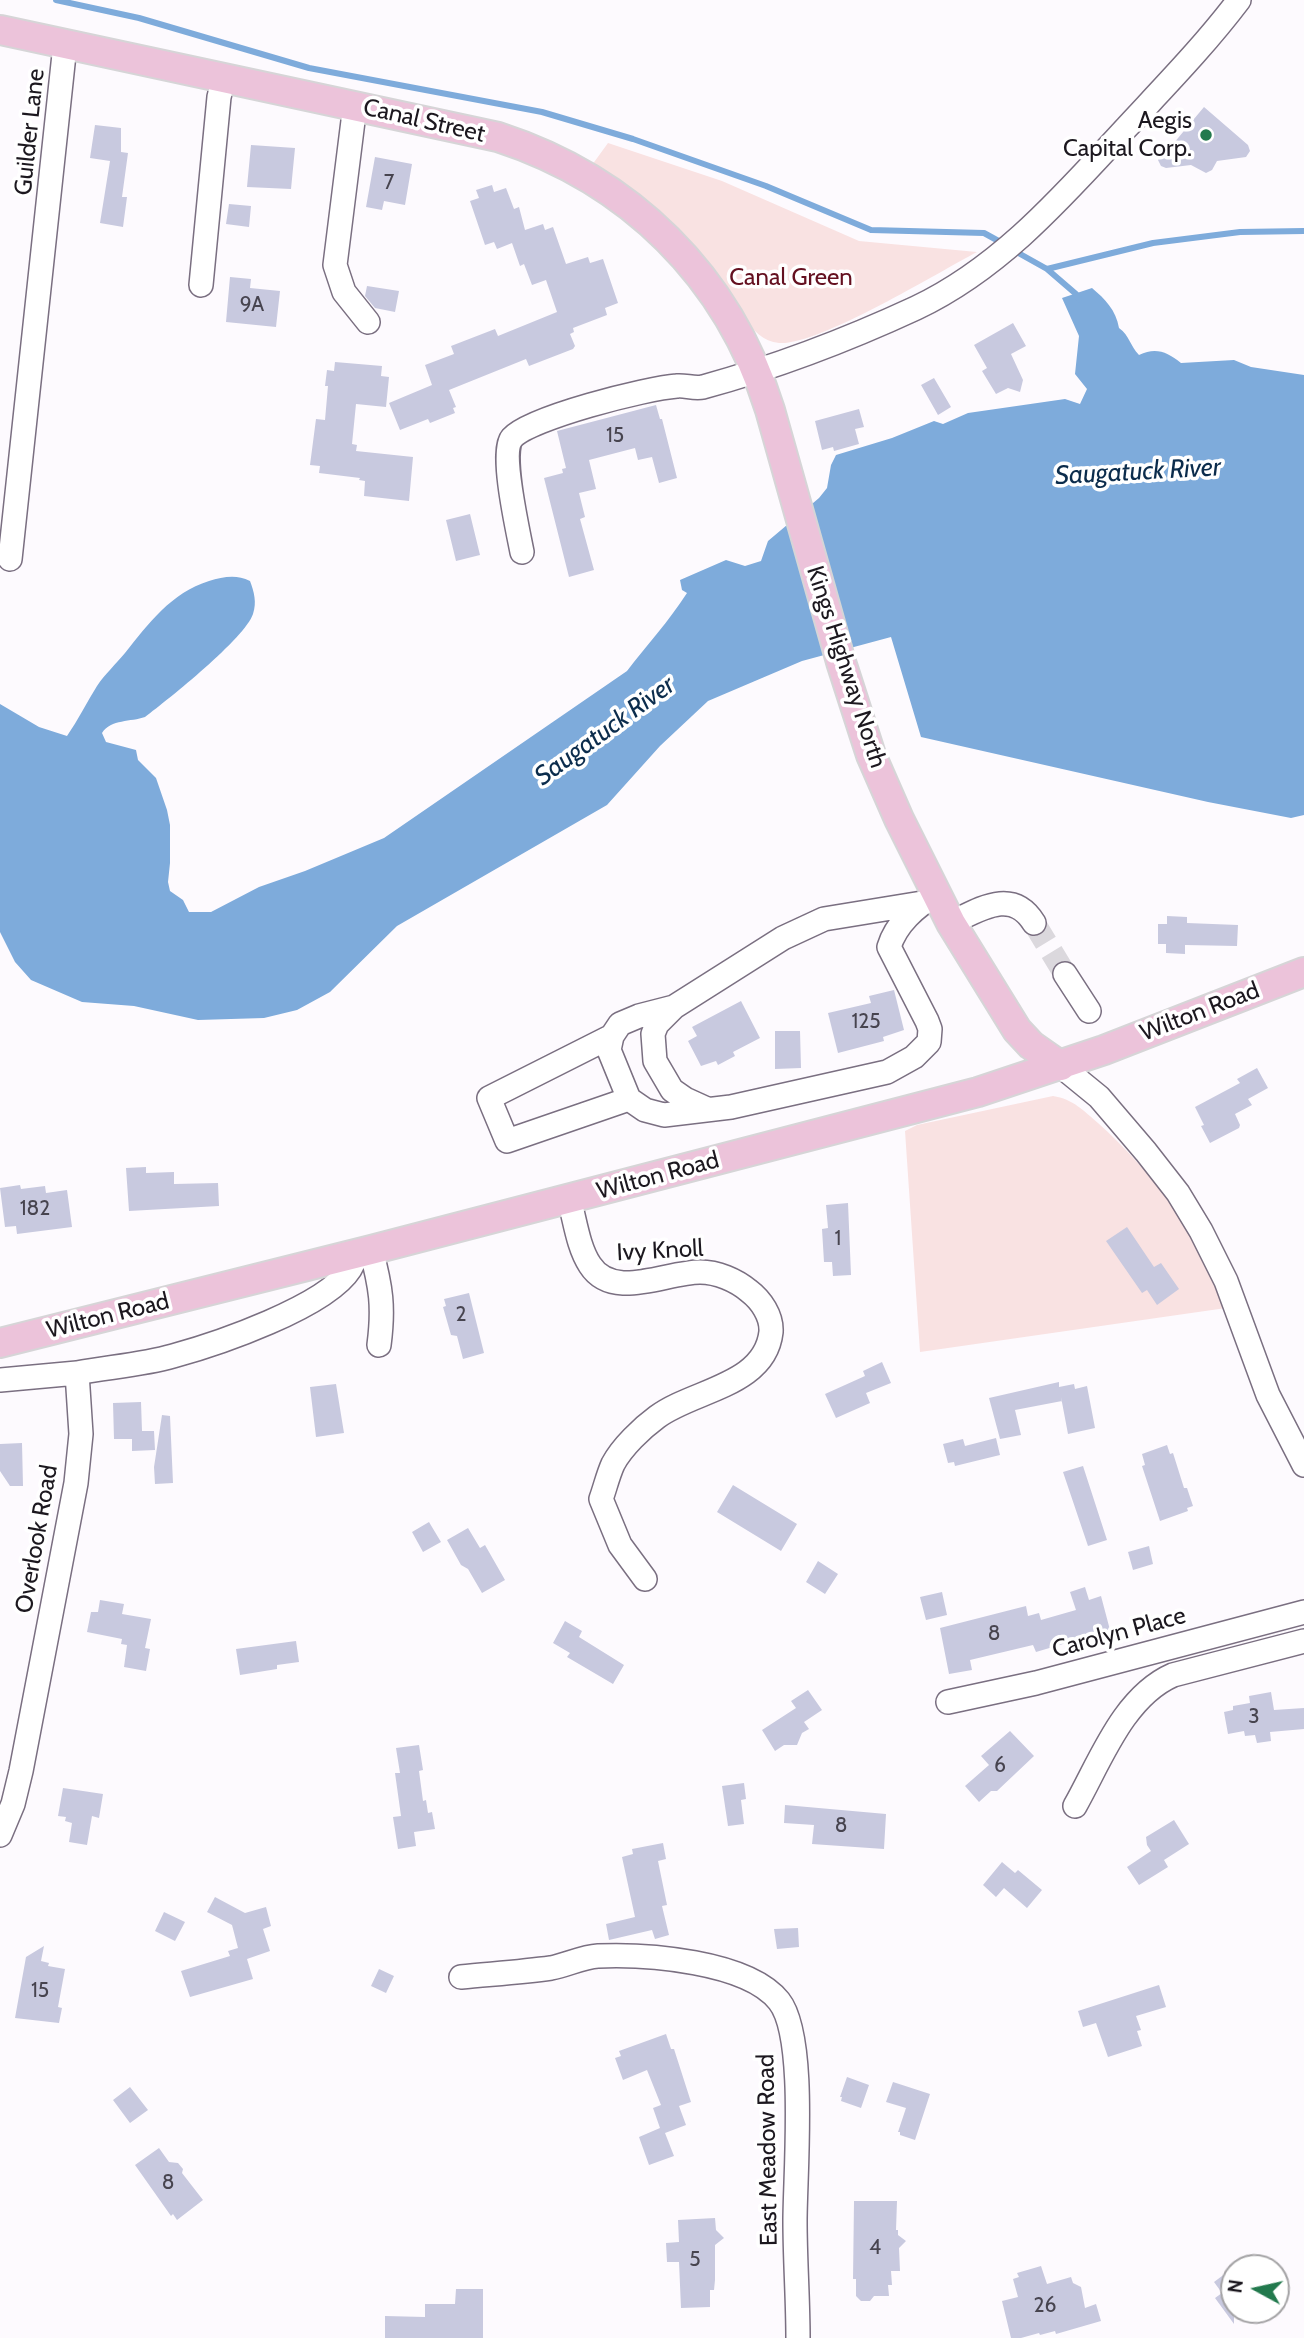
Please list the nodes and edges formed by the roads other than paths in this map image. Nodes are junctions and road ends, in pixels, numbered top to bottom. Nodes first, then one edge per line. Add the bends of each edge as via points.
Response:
1 (1239, 0) edge
2 (0, 30) edge
3 (65, 45) junction
4 (224, 78) junction
5 (355, 105) junction
6 (201, 285) dead end
7 (368, 322) dead end
8 (755, 370) junction
9 (522, 552) dead end
10 (10, 559) dead end
11 (929, 899) junction
12 (951, 923) junction
13 (1034, 923) tunnel mouth
14 (1304, 972) edge
15 (1065, 974) tunnel mouth
16 (674, 1007) junction
17 (1089, 1011) dead end
18 (612, 1036) junction
19 (1060, 1066) junction
20 (629, 1099) junction
21 (707, 1109) junction
22 (569, 1199) junction
23 (364, 1252) junction
24 (0, 1343) edge
25 (379, 1345) dead end
26 (77, 1373) junction
27 (0, 1380) edge
28 (1304, 1465) edge
29 (645, 1579) dead end
30 (1304, 1612) edge
31 (1304, 1641) edge
32 (948, 1702) dead end
33 (1075, 1806) dead end
34 (0, 1835) edge
35 (461, 1977) dead end
36 (798, 2338) edge

1 - 8 street via 1152,101 987,265 915,308 821,349
2 - 3 main road, Canal Street
3 - 4 main road, Canal Street
3 - 10 street, Guilder Lane
4 - 5 main road, Canal Street
4 - 6 street
5 - 7 street via 335,265 344,292
5 - 8 main road, Canal Street via 523,146 607,189 650,222 697,271 731,322
8 - 9 street via 699,388 678,386 601,401 523,428 510,440 506,456
8 - 11 main road, Kings Highway North via 841,662 875,764
11 - 12 main road, Kings Highway North
11 - 16 street via 824,919 783,938
11 - 21 street via 893,933 889,947 930,1029 929,1042 922,1050 887,1072
12 - 13 street via 993,903 1027,912
12 - 19 main road, Kings Highway North via 1017,1030
14 - 19 main road, Wilton Road
15 - 17 street
16 - 18 street via 620,1024
16 - 21 street via 653,1034 655,1061 672,1090
18 - 20 street via 609,1050
18 - 20 street via 489,1098 507,1141
19 - 22 main road, Wilton Road via 978,1092
19 - 28 street, Kings Highway North via 1098,1097 1178,1193 1226,1281 1268,1395
20 - 21 street via 664,1115
22 - 23 main road, Wilton Road
22 - 29 street, Ivy Knoll via 587,1262 602,1279 618,1283 702,1272 719,1275 757,1298 771,1325 770,1341 750,1370 733,1382 674,1405 654,1419 614,1462 601,1499 620,1545
23 - 24 main road, Wilton Road
23 - 25 street via 381,1287
23 - 26 street via 338,1282 262,1325 170,1357
26 - 27 street
26 - 34 street, Overlook Road via 81,1434 76,1483 21,1771
30 - 32 street, Carolyn Place
31 - 33 street via 1182,1672 1153,1686 1129,1711
35 - 36 street, East Meadow Road via 552,1967 591,1956 627,1956 719,1969 750,1978 770,1991 788,2015 796,2072

